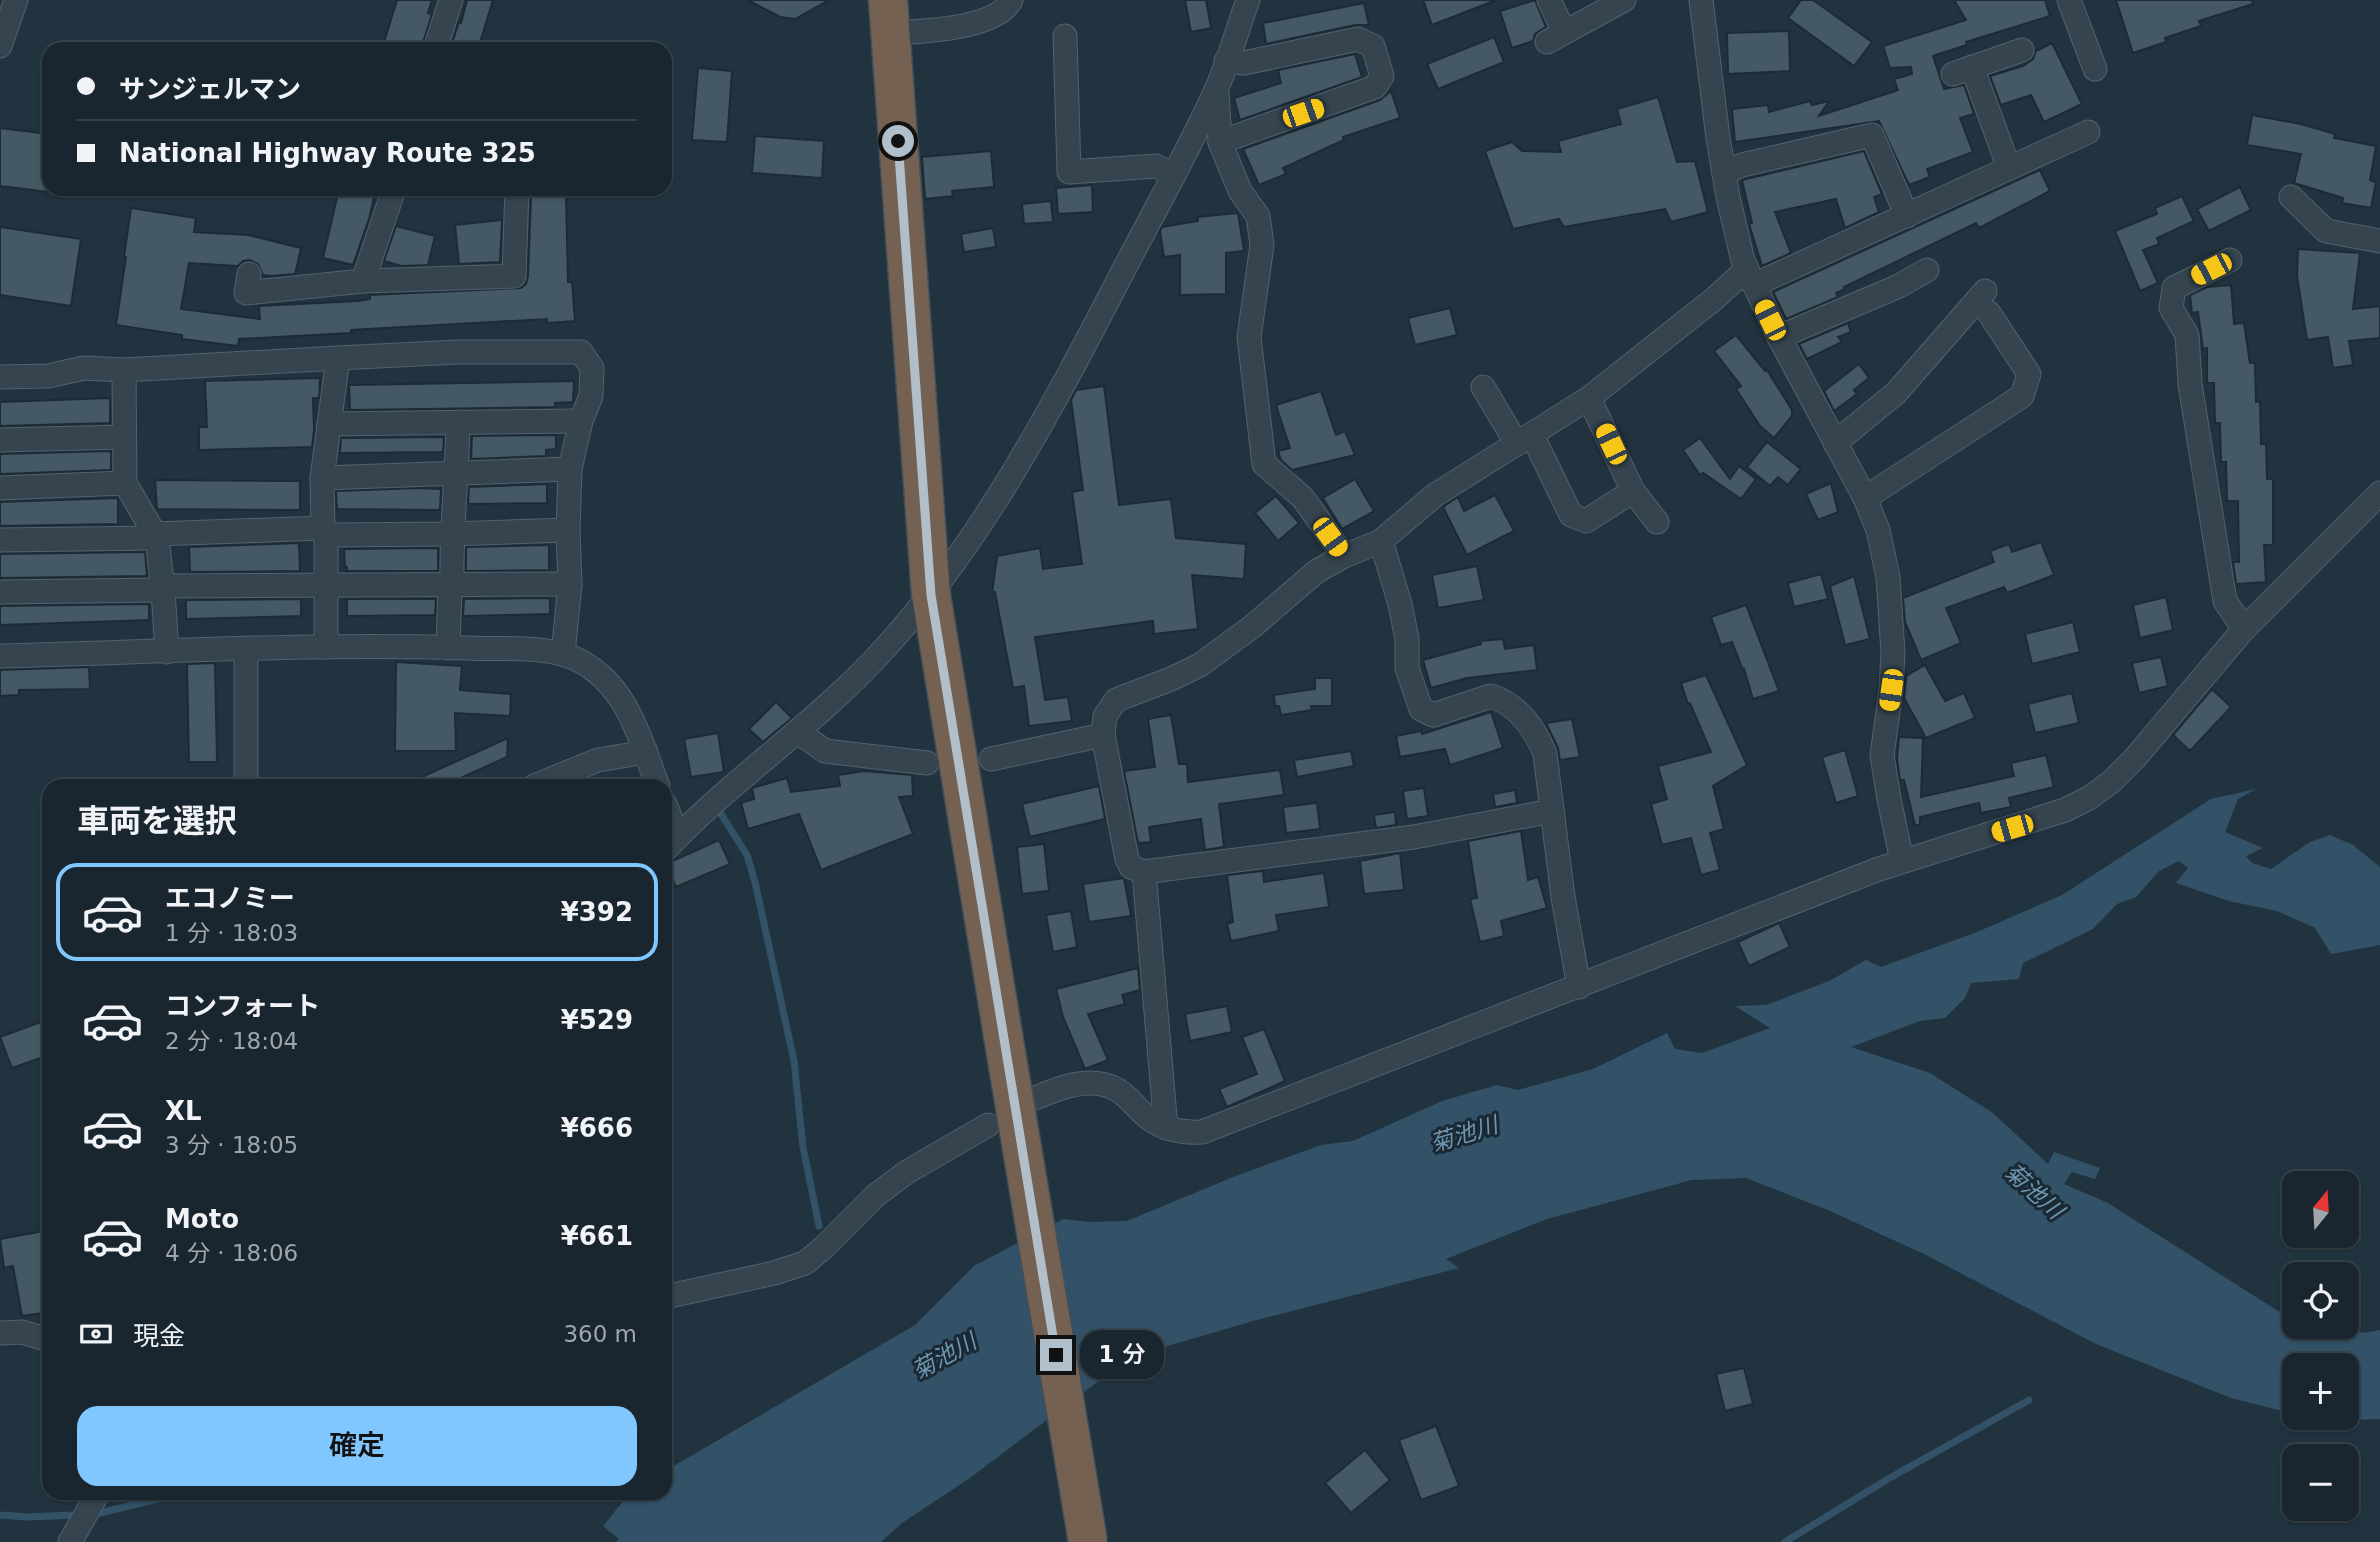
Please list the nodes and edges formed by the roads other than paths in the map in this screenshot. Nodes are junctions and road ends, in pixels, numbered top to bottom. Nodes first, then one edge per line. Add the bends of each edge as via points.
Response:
1 (16, 0) edge
2 (451, 0) edge
3 (1011, 0) edge
4 (1248, 0) edge
5 (1549, 0) edge
6 (1624, 0) edge
7 (1702, 0) edge
8 (2069, 0) edge
9 (889, 16) edge
10 (1065, 36) dead end
11 (438, 42) edge
12 (0, 46) edge
13 (2022, 50) dead end
14 (1226, 61) junction
15 (2095, 69) dead end
16 (1217, 88) junction
17 (2088, 132) dead end
18 (1220, 142) junction
19 (2009, 168) junction
20 (1724, 173) junction
21 (1173, 174) junction
22 (392, 196) edge
23 (517, 196) edge
24 (2291, 197) dead end
25 (1907, 216) junction
26 (2380, 242) edge
27 (2230, 260) dead end
28 (1927, 270) dead end
29 (1750, 278) junction
30 (363, 281) junction
31 (247, 293) dead end
32 (1779, 337) junction
33 (338, 358) junction
34 (124, 370) junction
35 (0, 377) edge
36 (1483, 387) dead end
37 (1589, 398) junction
38 (581, 421) junction
39 (458, 422) junction
40 (329, 424) junction
41 (124, 437) junction
42 (1525, 439) junction
43 (0, 440) edge
44 (1835, 443) junction
45 (570, 470) junction
46 (457, 473) junction
47 (322, 478) junction
48 (125, 483) junction
49 (0, 488) edge
50 (1633, 491) junction
51 (2380, 493) edge
52 (1865, 498) junction
53 (1657, 522) dead end
54 (568, 530) junction
55 (325, 531) junction
56 (451, 534) junction
57 (156, 536) junction
58 (0, 540) edge
59 (1381, 541) junction
60 (1344, 555) junction
61 (570, 584) junction
62 (326, 585) junction
63 (451, 585) junction
64 (163, 588) junction
65 (0, 592) edge
66 (931, 595) junction
67 (2244, 629) junction
68 (326, 647) junction
69 (448, 648) junction
70 (246, 650) junction
71 (167, 652) junction
72 (563, 654) junction
73 (0, 656) edge
74 (798, 732) junction
75 (1103, 735) junction
76 (646, 752) junction
77 (991, 759) dead end
78 (927, 763) dead end
79 (246, 779) edge
80 (551, 779) edge
81 (656, 779) edge
82 (1552, 811) junction
83 (672, 843) edge
84 (1902, 861) junction
85 (1144, 872) junction
86 (1579, 986) junction
87 (1035, 1098) dead end
88 (988, 1125) dead end
89 (1167, 1128) junction
90 (672, 1295) edge
91 (0, 1333) edge
92 (42, 1338) edge
93 (95, 1500) edge
94 (71, 1542) edge
95 (1088, 1542) edge

1 - 12 street
2 - 11 street
3 - 9 street via 997,16 935,32
4 - 14 street
5 - 6 street via 1555,37
7 - 20 street
8 - 15 street
9 - 66 highway
10 - 21 street via 1069,172 1156,166
13 - 19 street via 1963,71
14 - 16 street
14 - 18 street via 1244,63 1358,39 1373,46 1382,76 1375,87
16 - 18 street
16 - 21 street
17 - 19 street
18 - 60 street via 1240,191 1258,216 1262,245 1249,337 1264,464 1303,498
19 - 25 street
20 - 25 street via 1872,135
20 - 29 street
21 - 66 street via 1066,381 982,522
22 - 30 street
23 - 30 street via 514,276
24 - 26 street via 2317,224 2332,223
25 - 29 street
27 - 67 street via 2174,288 2171,308 2187,335 2190,384 2225,601
28 - 32 street
29 - 32 street
29 - 37 street via 1693,316
30 - 31 street
32 - 44 street
33 - 34 street
33 - 38 street via 581,352 592,368 591,396
33 - 40 street
34 - 35 street via 84,368 48,376
34 - 41 street
36 - 42 street
37 - 42 street
37 - 50 street
38 - 39 street
38 - 45 street
39 - 40 street
39 - 46 street
40 - 47 street
41 - 43 street
41 - 48 street
42 - 50 street via 1571,516 1586,521
42 - 59 street via 1435,495
44 - 52 street
44 - 52 street via 1896,393 1987,302 2029,374 2022,396
45 - 46 street
45 - 54 street
46 - 47 street
46 - 56 street
47 - 55 street
48 - 49 street
48 - 57 street
50 - 53 street
51 - 67 street
52 - 84 street via 1878,530 1888,577 1894,653 1882,755
54 - 56 street
54 - 61 street
55 - 56 street
55 - 57 street
55 - 62 street
56 - 63 street
57 - 58 street
57 - 64 street
59 - 60 street
59 - 82 street via 1400,604 1407,668 1421,709 1433,715 1491,696 1512,707 1540,741
60 - 75 street via 1317,571 1200,665 1116,700 1105,716
61 - 63 street
61 - 72 street
62 - 63 street
62 - 64 street
62 - 68 street
63 - 69 street
64 - 65 street
64 - 71 street
66 - 74 street via 883,650
66 - 95 highway, bridge
67 - 84 street via 2135,758 2089,798 2012,828
68 - 69 street
68 - 70 street
69 - 72 street
70 - 71 street
70 - 79 street
71 - 73 street
72 - 76 street via 601,676 614,690 637,726
74 - 78 street via 825,751
74 - 83 street
75 - 77 street
75 - 85 street via 1127,859 1131,867
76 - 80 street via 598,760
76 - 81 street
82 - 85 street via 1413,837
82 - 86 street
84 - 86 street
85 - 89 street
86 - 89 street via 1202,1132
87 - 89 street via 1065,1086 1113,1087
88 - 90 street via 876,1195 805,1263
91 - 92 street via 22,1332
93 - 94 street

